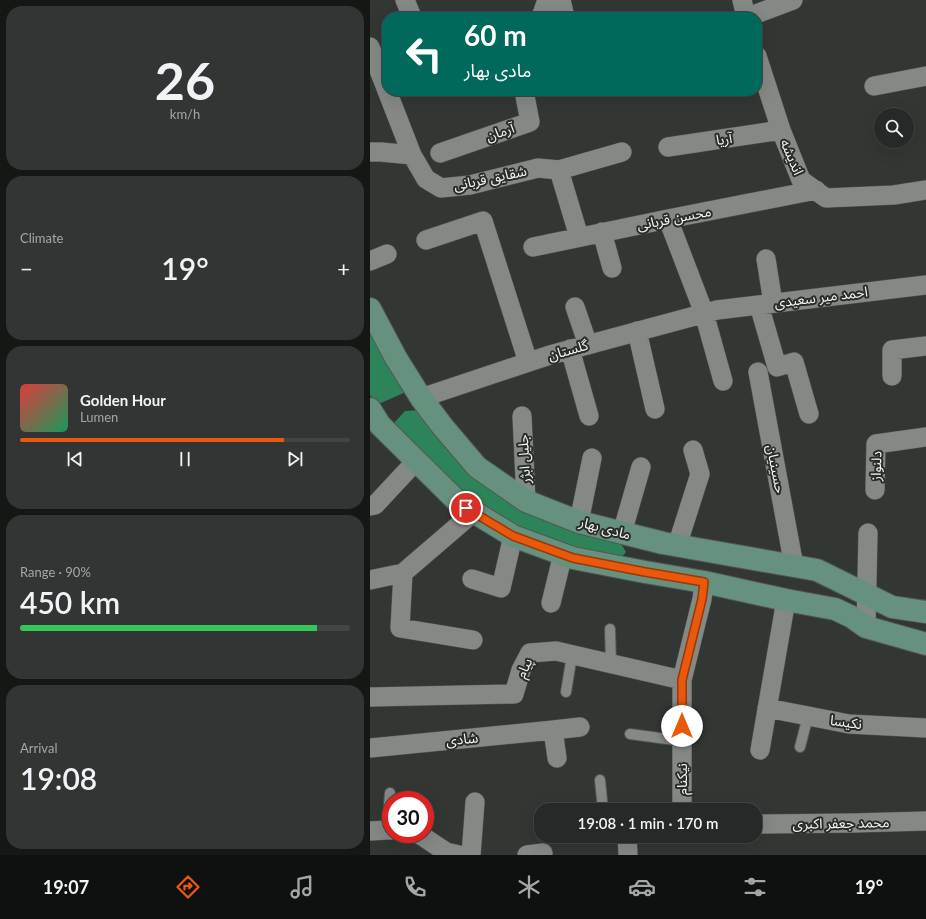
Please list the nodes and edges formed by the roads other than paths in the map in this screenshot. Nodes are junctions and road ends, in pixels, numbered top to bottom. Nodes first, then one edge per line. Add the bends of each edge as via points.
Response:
1 (405, 0) edge
2 (547, 0) edge
3 (561, 0) edge
4 (742, 0) edge
5 (793, 0) edge
6 (410, 12) edge
7 (543, 12) edge
8 (564, 12) edge
9 (746, 12) edge
10 (761, 12) edge
11 (370, 50) edge
12 (762, 72) edge
13 (926, 76) edge
14 (382, 80) edge
15 (874, 86) dead end
16 (388, 96) edge
17 (525, 96) edge
18 (780, 130) junction
19 (668, 147) dead end
20 (370, 152) edge
21 (622, 152) dead end
22 (440, 153) dead end
23 (412, 156) junction
24 (559, 170) junction
25 (816, 190) junction
26 (926, 190) edge
27 (668, 219) junction
28 (602, 232) junction
29 (579, 237) junction
30 (426, 240) dead end
31 (533, 247) dead end
32 (387, 254) dead end
33 (766, 259) dead end
34 (370, 261) edge
35 (612, 268) dead end
36 (926, 285) edge
37 (766, 304) junction
38 (575, 307) dead end
39 (370, 309) edge
40 (710, 311) junction
41 (636, 331) junction
42 (926, 346) edge
43 (579, 347) junction
44 (528, 362) junction
45 (758, 372) dead end
46 (892, 376) dead end
47 (723, 381) dead end
48 (421, 398) junction
49 (370, 409) edge
50 (656, 409) dead end
51 (809, 414) dead end
52 (522, 416) dead end
53 (589, 416) dead end
54 (926, 437) edge
55 (693, 450) dead end
56 (592, 458) dead end
57 (416, 461) junction
58 (641, 467) dead end
59 (875, 490) dead end
60 (526, 501) junction
61 (370, 506) edge
62 (474, 512) junction
63 (579, 522) junction
64 (622, 533) junction
65 (868, 533) dead end
66 (513, 536) junction
67 (677, 546) junction
68 (563, 554) junction
69 (794, 566) junction
70 (402, 573) junction
71 (472, 579) dead end
72 (370, 580) edge
73 (704, 582) junction
74 (866, 594) junction
75 (786, 600) junction
76 (552, 603) dead end
77 (926, 612) edge
78 (866, 627) junction
79 (610, 629) dead end
80 (474, 640) dead end
81 (926, 644) edge
82 (572, 655) junction
83 (611, 664) junction
84 (682, 680) junction
85 (566, 692) dead end
86 (370, 697) edge
87 (767, 708) junction
88 (808, 716) junction
89 (580, 727) dead end
90 (926, 728) edge
91 (554, 730) junction
92 (630, 734) dead end
93 (682, 740) junction
94 (800, 747) dead end
95 (370, 748) edge
96 (760, 750) dead end
97 (557, 758) dead end
98 (600, 780) dead end
99 (475, 802) dead end
100 (602, 803) edge
101 (682, 803) edge
102 (926, 821) edge
103 (762, 824) edge
104 (432, 843) edge
105 (628, 843) edge
106 (458, 855) edge
107 (471, 855) edge
108 (628, 855) edge

1 - 6 street
2 - 7 street
3 - 8 street
4 - 9 street
5 - 10 street
11 - 14 street, شقایق قربانی
12 - 18 street, اندیشه
13 - 15 street
16 - 23 street, شقایق قربانی
17 - 22 street, آرمان via 530,122
18 - 19 street, آریا
18 - 25 street, اندیشه via 802,180
20 - 23 street
21 - 24 street
23 - 24 street, شقایق قربانی via 426,179 441,188 470,185 538,168
24 - 29 street
25 - 26 street, اندیشه via 826,198 894,195
25 - 27 street, محسن قربانی
27 - 28 street, محسن قربانی
27 - 40 street
28 - 29 street, محسن قربانی
28 - 35 street
29 - 31 street, محسن قربانی
30 - 44 street via 484,221
32 - 34 street
33 - 37 street
36 - 37 street, احمد میر سعیدی
37 - 40 street, احمد میر سعیدی
37 - 51 street via 777,367 794,362
38 - 43 street
39 - 48 street, مادی بهار
40 - 41 street, گلستان
40 - 47 street
41 - 43 street, گلستان
41 - 50 street
42 - 46 street via 892,350
43 - 44 street, گلستان
43 - 53 street
44 - 48 street, گلستان
45 - 69 street, حسینیان
48 - 60 street, مادی بهار via 477,467
49 - 57 street via 380,425
52 - 60 street, جلیل ابژر
54 - 59 street, دلنواز via 876,444
55 - 67 street via 700,474
56 - 63 street
57 - 61 street via 374,505
57 - 62 street via 459,503
58 - 64 street
60 - 63 street, مادی بهار
62 - 66 street
62 - 70 street
63 - 64 street, مادی بهار
64 - 67 street, مادی بهار
65 - 74 street
66 - 68 street
66 - 71 street via 501,588
67 - 69 street, مادی بهار
68 - 73 street
68 - 76 street
69 - 74 street, مادی بهار via 817,570
70 - 72 street
70 - 80 street via 400,628
73 - 75 street
73 - 84 street, نیکنام
74 - 77 street, مادی بهار via 892,607
74 - 78 street
75 - 78 street via 835,609
75 - 87 street
78 - 81 street
79 - 83 lane
82 - 83 street, پیام
82 - 85 lane
82 - 86 street, پیام via 556,651 530,653 521,670 514,694
83 - 84 street, پیام
84 - 93 street, نیکنام
87 - 88 street, نکیسا
87 - 96 street
88 - 90 street, نکیسا via 850,724
88 - 94 lane
89 - 91 street, شادی
91 - 95 street, شادی
91 - 97 street
92 - 93 lane
93 - 101 street, نیکنام
98 - 100 lane
99 - 107 street
102 - 103 street, محمد جعفر اکبری
104 - 106 street via 446,852
105 - 108 street

